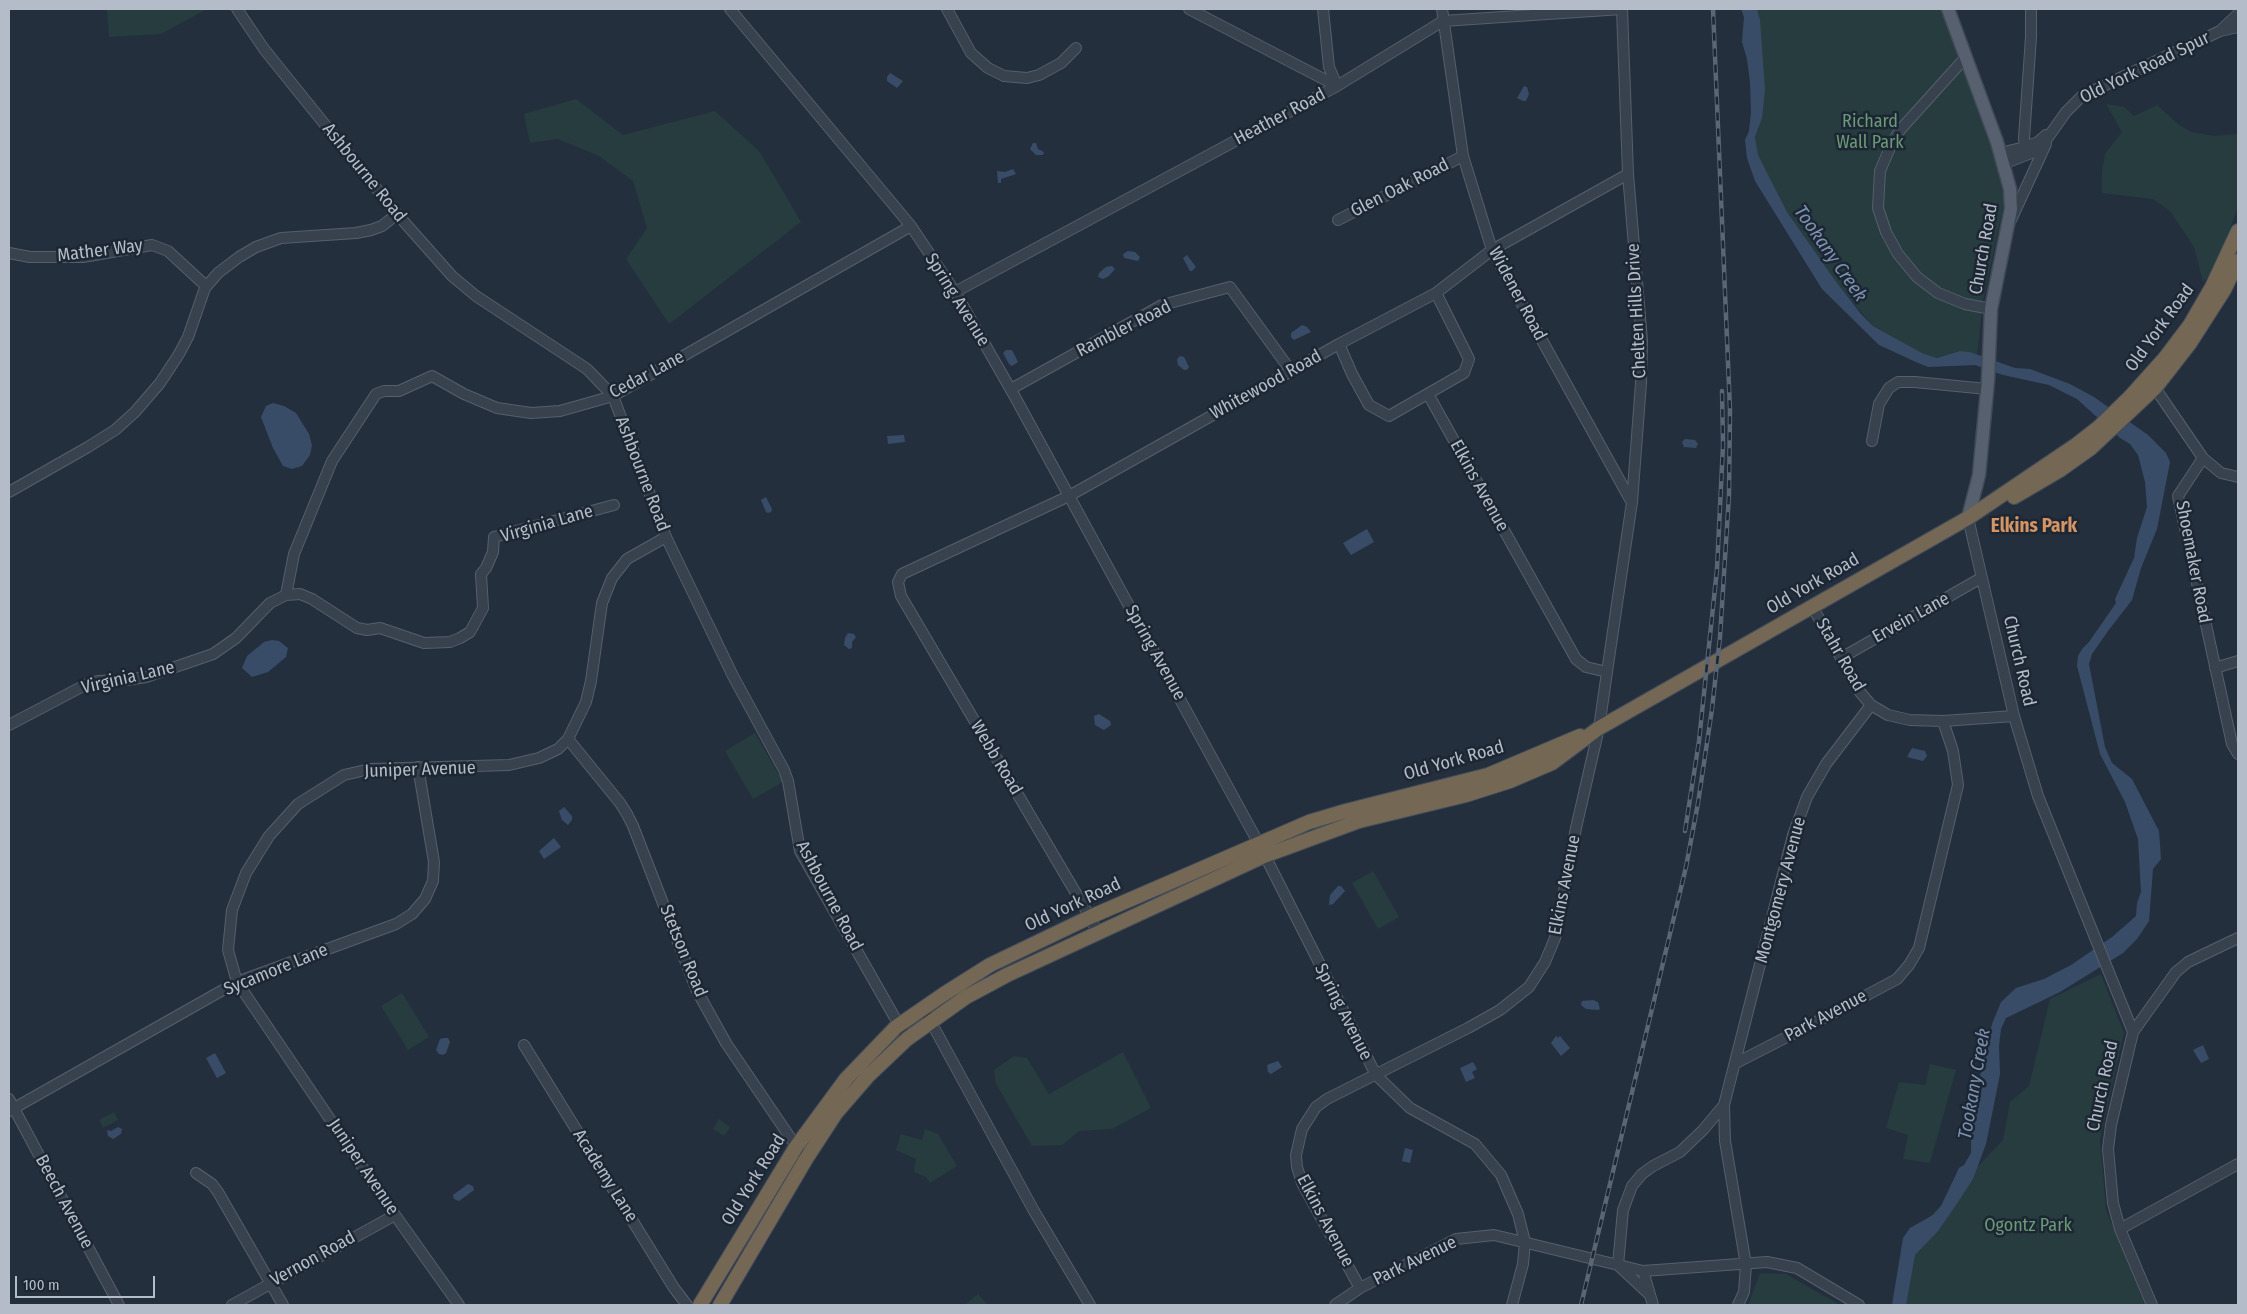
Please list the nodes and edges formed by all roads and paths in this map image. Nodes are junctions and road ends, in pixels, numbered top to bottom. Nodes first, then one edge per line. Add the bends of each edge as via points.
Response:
1 (237, 9) edge
2 (730, 9) edge
3 (947, 9) edge
4 (1189, 9) edge
5 (1323, 9) edge
6 (1442, 9) edge
7 (1622, 9) edge
8 (1948, 9) edge
9 (2030, 9) edge
10 (2238, 14) edge
11 (1443, 21) junction
12 (2238, 27) edge
13 (2220, 31) junction
14 (2238, 32) edge
15 (1076, 48) dead end
16 (1965, 58) junction
17 (1337, 86) junction
18 (2052, 130) junction
19 (2028, 150) junction
20 (1463, 156) junction
21 (2002, 159) junction
22 (1628, 174) junction
23 (397, 214) junction
24 (1338, 220) dead end
25 (911, 226) junction
26 (2006, 230) junction
27 (2238, 231) edge
28 (1492, 250) junction
29 (9, 253) edge
30 (2238, 261) edge
31 (206, 286) junction
32 (955, 292) junction
33 (1436, 293) junction
34 (1991, 309) junction
35 (1339, 344) junction
36 (1291, 371) junction
37 (1987, 385) junction
38 (2155, 388) junction
39 (1010, 389) junction
40 (1428, 394) junction
41 (613, 396) junction
42 (2120, 415) junction
43 (1872, 441) dead end
44 (2203, 458) junction
45 (2238, 477) edge
46 (9, 492) edge
47 (1069, 496) junction
48 (1632, 502) junction
49 (614, 505) dead end
50 (1968, 518) junction
51 (666, 537) junction
52 (1981, 578) junction
53 (898, 582) joint
54 (286, 595) junction
55 (1812, 606) junction
56 (1840, 658) junction
57 (2238, 661) edge
58 (2215, 668) junction
59 (1607, 672) junction
60 (1871, 704) junction
61 (2014, 716) junction
62 (1943, 721) junction
63 (9, 725) edge
64 (1600, 728) junction
65 (568, 740) junction
66 (2238, 754) edge
67 (418, 766) junction
68 (1261, 850) junction
69 (1090, 917) junction
70 (1098, 934) junction
71 (2238, 938) edge
72 (237, 982) junction
73 (922, 1009) junction
74 (931, 1022) junction
75 (899, 1026) junction
76 (2133, 1032) junction
77 (907, 1039) junction
78 (524, 1045) dead end
79 (1736, 1063) junction
80 (1376, 1075) junction
81 (1724, 1105) junction
82 (10, 1106) edge
83 (796, 1147) junction
84 (806, 1159) junction
85 (2238, 1164) edge
86 (196, 1173) dead end
87 (395, 1215) junction
88 (2120, 1229) junction
89 (1525, 1242) junction
90 (1618, 1265) junction
91 (1746, 1265) junction
92 (1644, 1271) junction
93 (270, 1283) junction
94 (1360, 1288) junction
95 (1649, 1294) junction
96 (119, 1305) edge
97 (232, 1305) edge
98 (283, 1305) edge
99 (459, 1305) edge
100 (687, 1305) edge
101 (700, 1305) edge
102 (720, 1305) edge
103 (1090, 1305) edge
104 (1335, 1305) edge
105 (1512, 1305) edge
106 (1653, 1305) edge
107 (1738, 1305) edge
108 (1859, 1305) edge
109 (2152, 1305) edge

1 - 23 street, Ashbourne Road via 264,49
2 - 25 street, Spring Avenue
3 - 15 street via 971,53 988,68 1004,76 1033,77 1061,63
4 - 17 street
5 - 17 street via 1329,67
6 - 11 street, Widener Road
7 - 11 street, Heather Road
7 - 22 street, Chelten Hills Drive
8 - 16 main road, Church Road
9 - 19 street
10 - 13 street
11 - 17 street, Heather Road
11 - 20 street, Widener Road
12 - 13 street, Old York Road Spur
13 - 14 street, Old York Road Spur
13 - 18 street, Old York Road Spur via 2082,96
16 - 21 main road, Church Road
16 - 34 street via 1900,130 1889,148 1880,171 1878,208 1898,254 1917,277 1938,293 1965,304
17 - 32 street, Heather Road
18 - 19 street, Old York Road Spur
18 - 26 street, Old York Road Spur
19 - 21 street, Old York Road Spur
20 - 24 street, Glen Oak Road
20 - 28 street, Widener Road
21 - 26 main road, Church Road via 2010,189 2011,209
22 - 28 street, Whitewood Road
22 - 48 street, Chelten Hills Drive via 1642,341
23 - 31 street via 382,226 361,232 287,237 262,245 233,261
23 - 41 street, Ashbourne Road via 466,289 587,369
25 - 32 street, Spring Avenue
25 - 41 street, Cedar Lane
26 - 34 main road, Church Road
27 - 42 highway, Old York Road via 2212,287 2190,324
28 - 33 street, Whitewood Road
28 - 48 street, Widener Road
29 - 31 street, Mather Way via 30,257 83,257 152,245 168,251
30 - 38 highway, Old York Road via 2224,290 2190,343
31 - 46 street via 179,354 135,412 115,430
32 - 39 street, Spring Avenue
33 - 35 street, Whitewood Road
33 - 40 street via 1469,359 1464,373
34 - 37 main road, Church Road
35 - 36 street, Whitewood Road
35 - 40 street via 1369,405 1389,416
36 - 39 street, Rambler Road via 1230,287 1162,306
36 - 47 street, Whitewood Road
37 - 43 street via 1898,382 1889,388 1879,404
37 - 50 main road, Church Road via 1979,475
38 - 42 highway, Old York Road
38 - 44 street
39 - 47 street, Spring Avenue
40 - 59 street, Elkins Avenue via 1576,659 1586,667
41 - 51 street, Ashbourne Road
41 - 54 street, Cedar Lane via 560,411 531,413 497,408 432,376 399,391 384,390 376,394 332,462 294,554
42 - 50 highway, Old York Road via 2060,470 2016,496
44 - 45 street via 2221,472
44 - 58 street, Shoemaker Road via 2178,496
47 - 53 street, Whitewood Road via 908,570
47 - 68 street, Spring Avenue
48 - 59 street, Chelten Hills Drive
49 - 54 street, Virginia Lane via 494,538 493,552 481,574 484,608 470,632 450,642 424,643 380,628 357,628 312,599 300,594
50 - 52 street, Church Road
50 - 55 highway, Old York Road
51 - 65 street via 627,559 612,578 602,603 588,693
51 - 75 street, Ashbourne Road via 733,676 784,770 800,851
52 - 56 street, Ervein Lane
52 - 61 street, Church Road
53 - 69 street, Webb Road via 901,596
54 - 63 street, Virginia Lane via 270,603 236,638 213,654 140,678 92,682
55 - 56 street, Stahr Road
55 - 64 highway, Old York Road
56 - 60 street, Stahr Road
57 - 58 street
58 - 66 street, Shoemaker Road via 2232,744
59 - 64 street, Elkins Avenue
60 - 62 street, Stahr Road via 1888,715 1910,720
60 - 79 street, Montgomery Avenue via 1826,764 1804,805 1793,835
61 - 62 street, Stahr Road
61 - 76 street, Church Road via 2038,796
62 - 79 street, Park Avenue via 1958,785 1918,948 1909,965 1898,978
64 - 68 highway, Old York Road via 1552,763 1510,781
64 - 80 street, Elkins Avenue via 1576,828 1555,938 1529,987 1500,1010
65 - 67 street, Juniper Avenue via 549,754 520,764 495,767
65 - 83 street, Stetson Road via 620,803 630,820 697,991 726,1043
67 - 72 street, Juniper Avenue via 370,769 344,776 298,804 269,836 246,873 232,910 228,950
67 - 72 street, Sycamore Lane via 434,862 433,881 425,899 412,914 396,924
68 - 69 highway, Old York Road
68 - 70 highway, Old York Road
68 - 80 street, Spring Avenue
69 - 70 street, Webb Road
69 - 73 highway, Old York Road via 990,965
70 - 74 highway, Old York Road via 1007,975 966,997
71 - 76 street via 2188,962 2176,972
72 - 82 street, Sycamore Lane
72 - 87 street, Juniper Avenue
73 - 74 street
73 - 75 highway, Old York Road
74 - 77 highway, Old York Road
74 - 103 street via 1034,1211
75 - 77 street, Ashbourne Road
75 - 83 highway, Old York Road via 846,1079
76 - 88 street, Church Road via 2108,1149 2112,1203
77 - 84 highway, Old York Road via 868,1076
78 - 100 street, Academy Lane via 668,1280
79 - 81 street
80 - 89 street, Spring Avenue via 1410,1108 1474,1144 1488,1158 1510,1192
80 - 94 street, Elkins Avenue via 1316,1107 1302,1129 1296,1155 1302,1184
81 - 90 street via 1680,1152 1653,1166 1632,1186 1623,1210
81 - 91 street via 1725,1141
82 - 96 street, Beech Avenue
83 - 84 street, Stetson Road
83 - 101 highway, Old York Road
84 - 102 highway, Old York Road
85 - 88 street
86 - 93 street via 218,1192
87 - 93 street, Vernon Road
87 - 99 street, Juniper Avenue
88 - 109 street, Church Road
89 - 90 street, Park Avenue
89 - 94 street, Park Avenue via 1494,1235 1456,1239
89 - 105 street, Spring Avenue
90 - 92 street, Park Avenue
90 - 95 street
91 - 92 street, Park Avenue
91 - 107 street via 1744,1292
91 - 108 street, Park Avenue via 1766,1262 1797,1268
92 - 95 street
93 - 97 street, Vernon Road
93 - 98 street
94 - 104 street, Park Avenue
95 - 106 street

